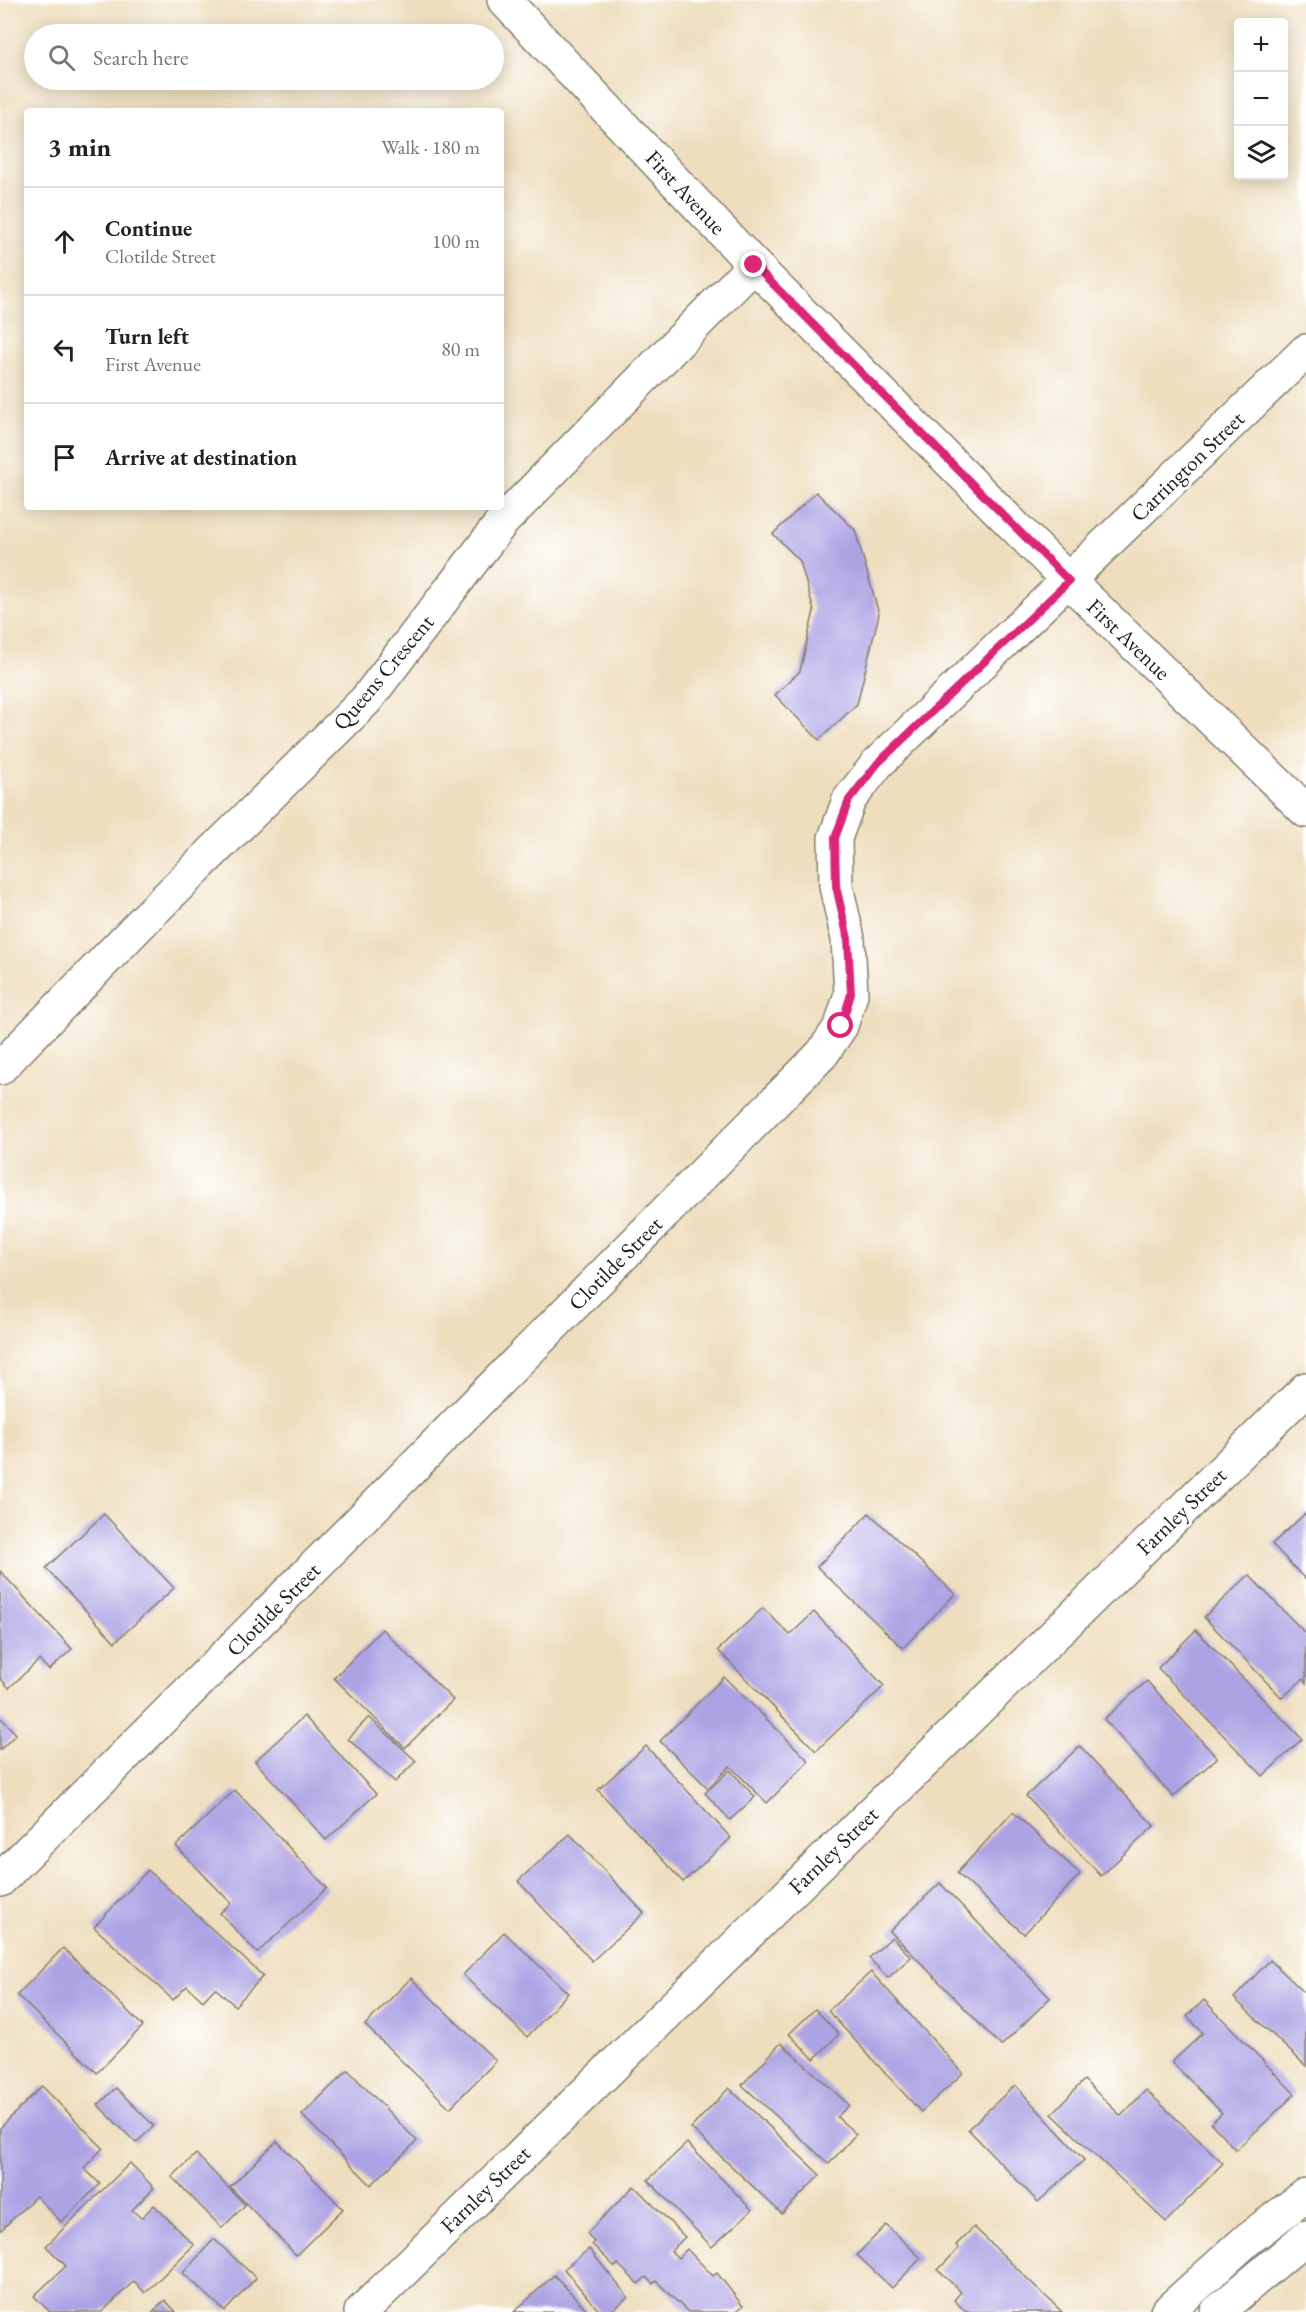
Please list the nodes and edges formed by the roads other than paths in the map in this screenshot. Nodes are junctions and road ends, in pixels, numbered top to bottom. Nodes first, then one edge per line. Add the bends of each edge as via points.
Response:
1 (504, 0) edge
2 (754, 265) junction
3 (1306, 351) edge
4 (1069, 581) junction
5 (1306, 811) edge
6 (0, 1068) edge
7 (1306, 1389) edge
8 (0, 1880) edge
9 (1306, 2195) edge
10 (1306, 2237) edge
11 (361, 2312) edge
12 (1167, 2312) edge
13 (1217, 2312) edge

1 - 2 street, First Avenue
2 - 4 street, First Avenue
2 - 6 street, Queens Crescent via 502,522 366,700
3 - 4 street, Carrington Street
4 - 5 street, First Avenue
4 - 8 street, Clotilde Street via 878,763 849,800 835,838 836,886 848,939 851,994 841,1026 822,1054
7 - 11 street, Farnley Street
9 - 12 street via 1248,2239
10 - 13 street

